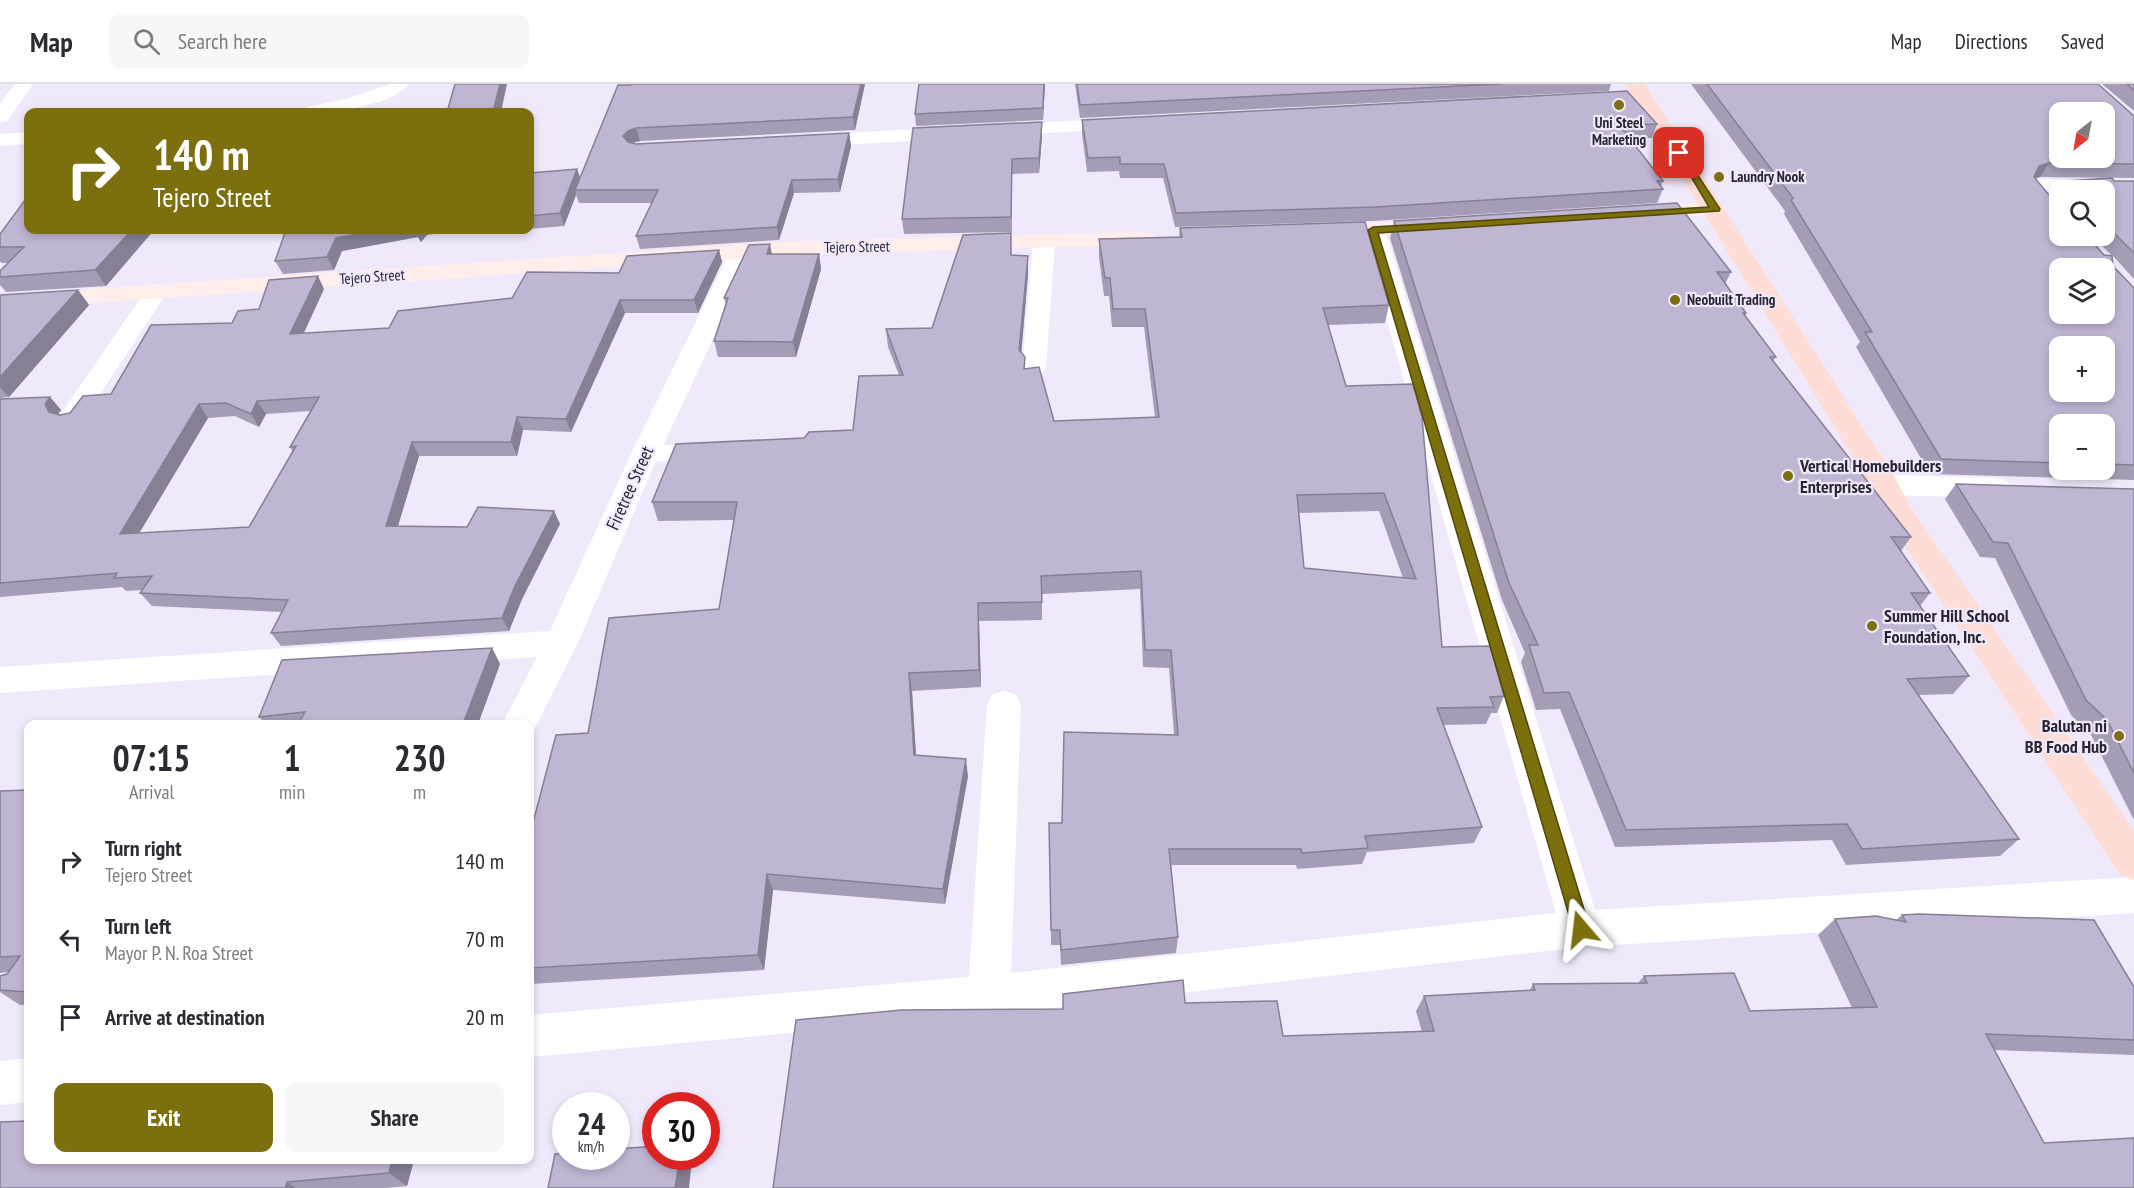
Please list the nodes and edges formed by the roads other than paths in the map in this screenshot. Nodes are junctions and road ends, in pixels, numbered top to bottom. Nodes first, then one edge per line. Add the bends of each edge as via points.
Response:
1 (24, 84) edge
2 (400, 84) edge
3 (1632, 93) edge
4 (330, 108) edge
5 (0, 117) edge
6 (1141, 123) edge
7 (24, 138) edge
8 (0, 140) edge
9 (783, 142) edge
10 (2049, 186) edge
11 (2115, 187) edge
12 (2134, 187) edge
13 (2049, 204) edge
14 (1715, 209) junction
15 (1621, 215) edge
16 (1455, 225) edge
17 (1373, 230) junction
18 (1302, 233) edge
19 (1173, 238) edge
20 (1044, 243) junction
21 (742, 252) junction
22 (157, 291) junction
23 (0, 302) edge
24 (1034, 368) edge
25 (71, 418) edge
26 (740, 450) edge
27 (645, 454) junction
28 (1886, 485) junction
29 (2027, 489) edge
30 (561, 643) junction
31 (0, 680) edge
32 (1004, 705) dead end
33 (522, 720) edge
34 (2134, 863) edge
35 (2134, 896) edge
36 (1581, 929) junction
37 (989, 995) junction
38 (534, 1036) edge
39 (24, 1080) edge
40 (0, 1083) edge

1 - 5 lane
2 - 4 lane via 395,89
3 - 14 main road
6 - 9 street
7 - 8 lane
10 - 13 street via 2040,186 2038,192
11 - 12 street
14 - 15 main road
14 - 28 main road
16 - 17 main road
17 - 18 main road
17 - 36 street
19 - 20 main road, Tejero Street
20 - 21 main road, Tejero Street
20 - 24 lane
21 - 22 main road, Tejero Street
21 - 27 street, Firetree Street
22 - 23 main road, Tejero Street
22 - 25 lane
26 - 27 lane
27 - 30 street, Firetree Street
28 - 29 street
28 - 34 main road via 1898,511
30 - 31 street
30 - 33 street, Firetree Street
32 - 37 street
35 - 36 street
36 - 37 street
37 - 38 street
39 - 40 street

